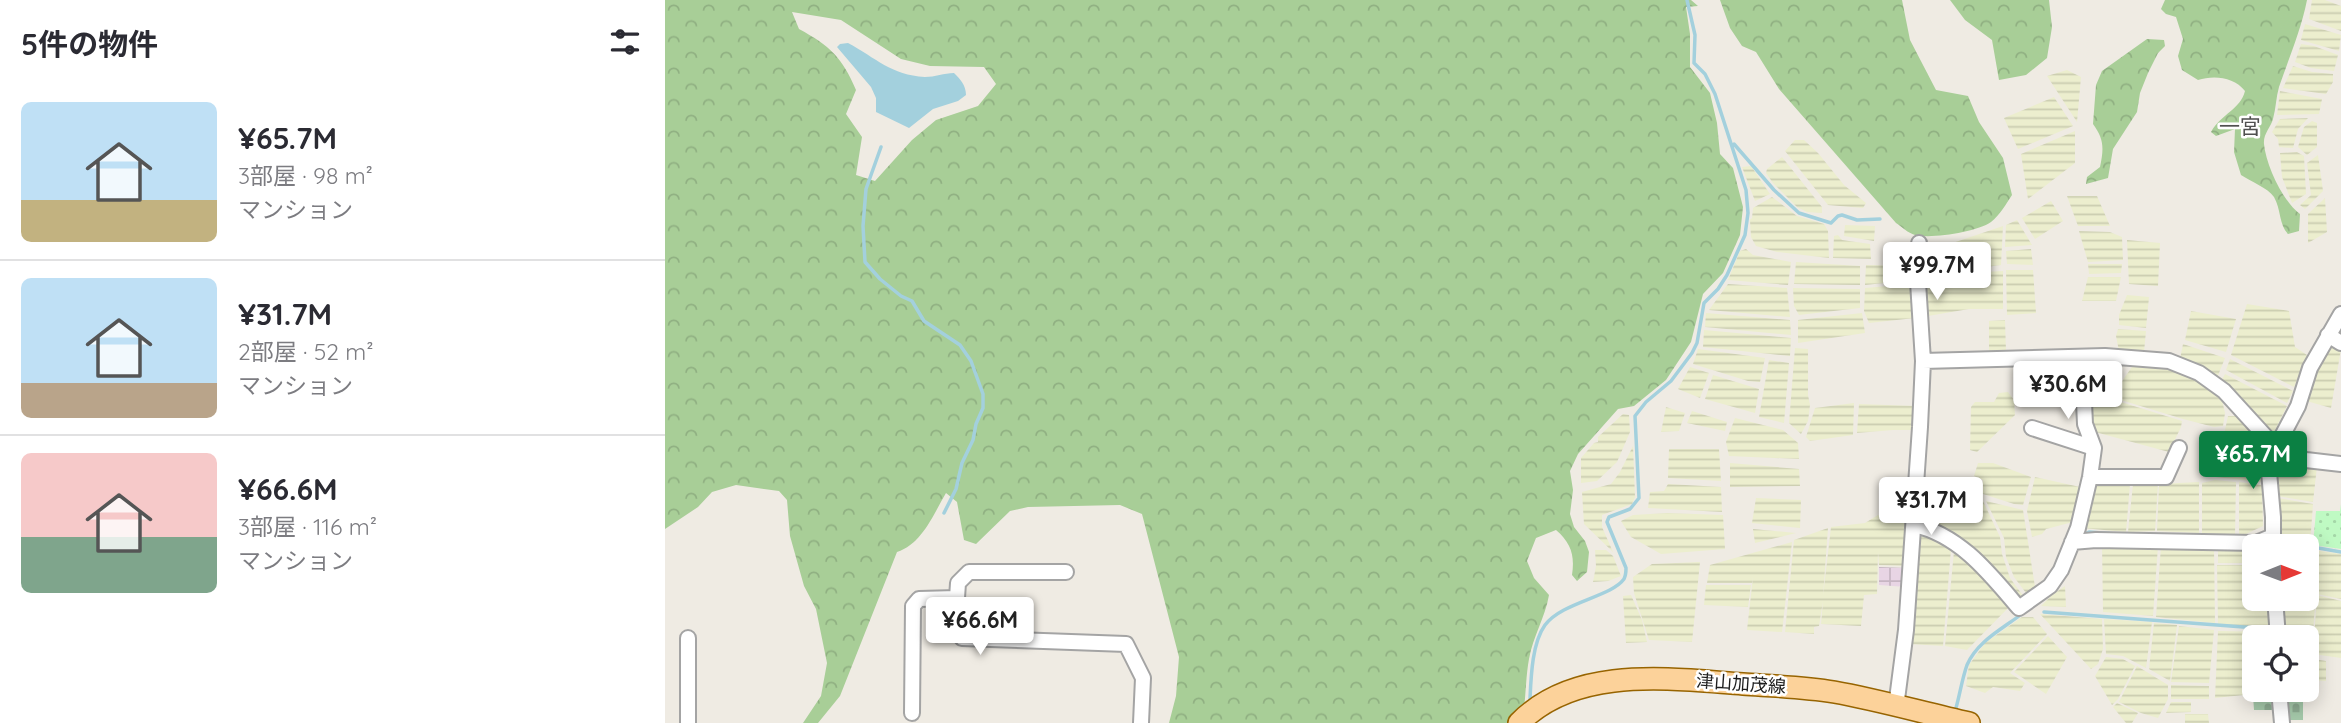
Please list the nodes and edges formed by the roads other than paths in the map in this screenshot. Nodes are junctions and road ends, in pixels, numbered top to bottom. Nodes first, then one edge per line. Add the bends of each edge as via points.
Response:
1 (1919, 243) dead end
2 (2341, 314) edge
3 (2328, 335) junction
4 (2341, 343) edge
5 (2081, 358) junction
6 (1923, 361) junction
7 (2032, 428) dead end
8 (2275, 445) junction
9 (2094, 448) junction
10 (2179, 448) dead end
11 (2341, 464) edge
12 (2090, 477) junction
13 (1914, 525) junction
14 (2273, 534) edge
15 (2076, 542) junction
16 (2242, 543) edge
17 (1066, 572) dead end
18 (957, 597) junction
19 (688, 638) dead end
20 (2280, 702) edge
21 (1896, 707) junction
22 (912, 713) dead end
23 (688, 723) edge
24 (1141, 723) edge
25 (1519, 723) edge
26 (1969, 723) edge
27 (2282, 723) edge

1 - 6 street
2 - 3 street
3 - 4 street
3 - 8 street via 2310,368 2298,406
5 - 6 street
5 - 8 street via 2140,357 2185,366 2224,391
5 - 9 street via 2085,424
6 - 13 street
7 - 9 street
8 - 11 street via 2291,456
8 - 14 street via 2269,472
9 - 12 street
10 - 12 street via 2166,477
12 - 15 street
13 - 15 street via 1929,528 1962,548 2018,608 2050,586
13 - 21 street
15 - 16 street
17 - 18 street via 969,572 958,583
18 - 22 street via 919,599 912,606
18 - 24 street via 962,638 1126,644 1143,678
19 - 23 street
20 - 27 street
21 - 25 main road, 津山加茂線 via 1834,692 1641,680 1575,690 1544,704
21 - 26 main road, 津山加茂線

